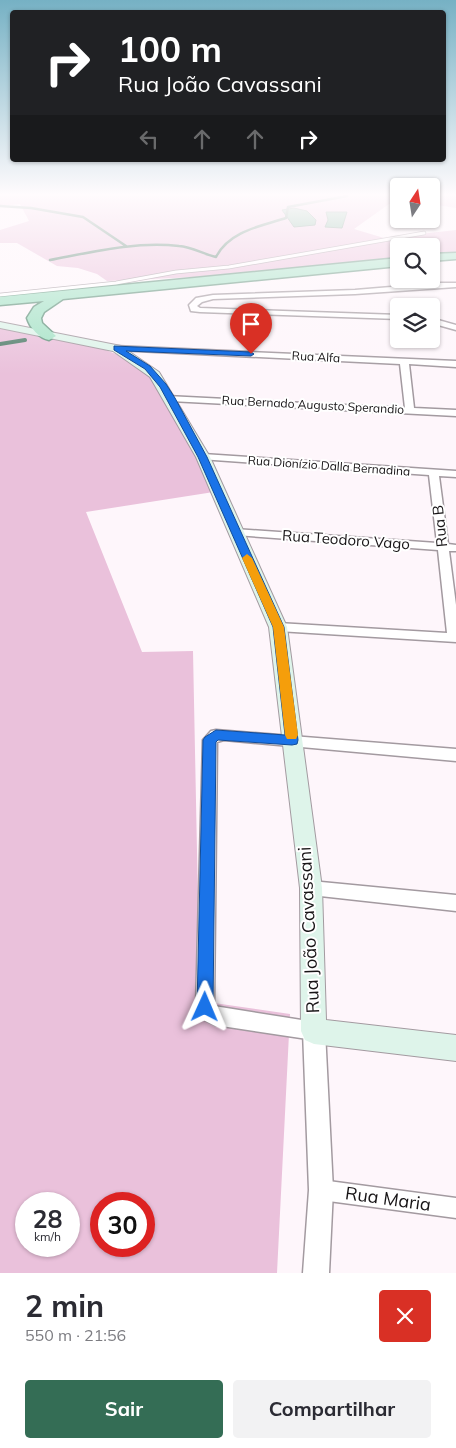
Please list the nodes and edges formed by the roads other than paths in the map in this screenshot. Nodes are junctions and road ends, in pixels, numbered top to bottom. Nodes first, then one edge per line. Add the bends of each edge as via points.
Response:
1 (303, 255) edge
2 (456, 256) edge
3 (440, 257) edge
4 (390, 263) edge
5 (452, 285) edge
6 (0, 295) edge
7 (60, 295) junction
8 (0, 301) edge
9 (390, 317) edge
10 (440, 323) edge
11 (3, 326) edge
12 (456, 328) edge
13 (49, 336) junction
14 (117, 348) junction
15 (404, 361) junction
16 (456, 364) edge
17 (170, 398) junction
18 (410, 410) junction
19 (456, 412) edge
20 (203, 457) junction
21 (434, 473) junction
22 (456, 474) edge
23 (235, 532) junction
24 (442, 547) junction
25 (456, 548) edge
26 (278, 627) junction
27 (455, 638) edge
28 (292, 740) junction
29 (456, 754) edge
30 (311, 888) junction
31 (456, 903) edge
32 (314, 1031) junction
33 (456, 1048) edge
34 (320, 1190) junction
35 (456, 1208) edge
36 (316, 1273) edge

1 - 6 lane via 116,283
2 - 3 highway
4 - 7 highway
5 - 9 street via 327,294 213,296 197,301 193,306 200,310
7 - 8 highway
7 - 13 highway via 39,310 34,318 36,325
10 - 12 street
11 - 13 main road, Rua João Cavassani
13 - 14 main road, Rua João Cavassani
14 - 15 street, Rua Alfa
14 - 17 main road, Rua João Cavassani via 148,368
15 - 16 street, Rua Alfa
15 - 18 street
17 - 18 street, Rua Bernado Augusto Sperandio
17 - 20 main road, Rua João Cavassani
18 - 19 street, Rua Bernado Augusto Sperandio
20 - 21 street, Rua Dionízio Dalla Bernadina
20 - 23 main road, Rua João Cavassani
21 - 22 street, Rua Dionízio Dalla Bernadina
21 - 24 street, Rua B
23 - 24 street, Rua Teodoro Vago
23 - 26 main road, Rua João Cavassani
24 - 25 street, Rua Teodoro Vago
24 - 27 street, Rua B
26 - 27 street
26 - 28 main road, Rua João Cavassani
28 - 29 street
28 - 30 main road, Rua João Cavassani
28 - 32 street, Rua João Cavassani via 216,735 210,740 205,1007 215,1016
30 - 31 street
30 - 32 main road, Rua João Cavassani
32 - 33 main road
32 - 34 street, Rua João Cavassani
34 - 35 street, Rua Maria
34 - 36 street, Rua João Cavassani

